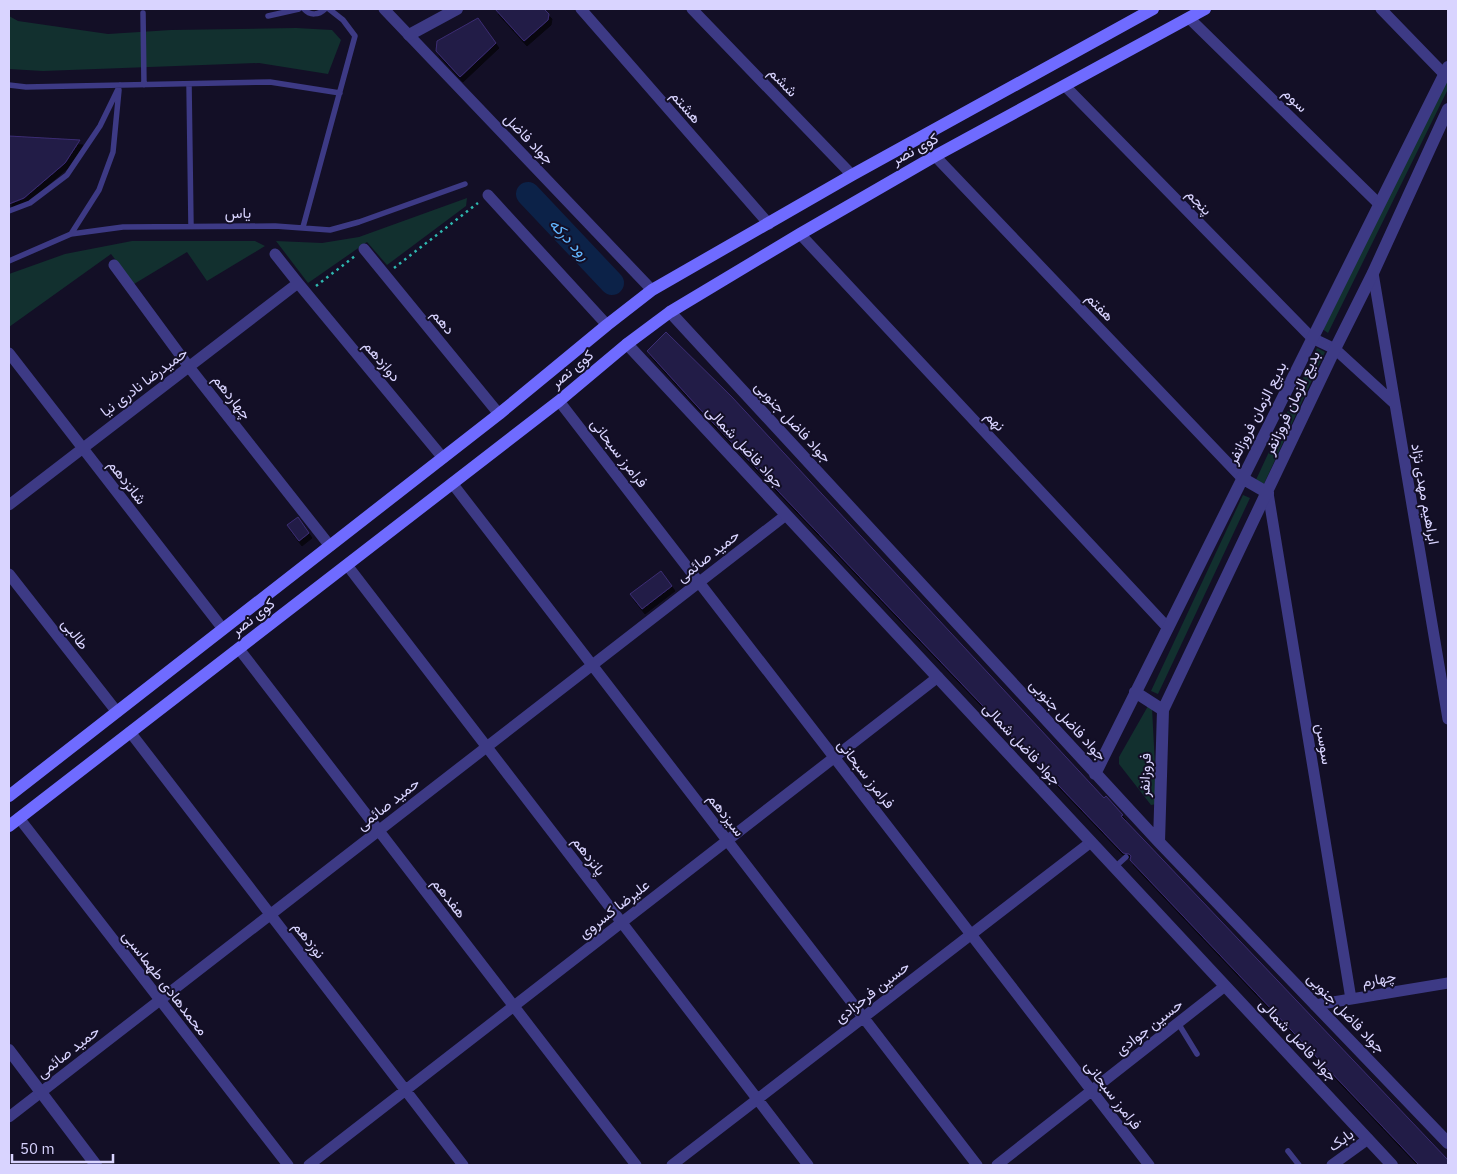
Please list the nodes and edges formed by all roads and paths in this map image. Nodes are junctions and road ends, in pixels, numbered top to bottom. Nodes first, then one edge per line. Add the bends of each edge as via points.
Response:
1 (299, 9) edge
2 (304, 9) edge
3 (325, 9) edge
4 (329, 9) edge
5 (384, 9) edge
6 (457, 9) edge
7 (581, 9) edge
8 (692, 9) edge
9 (1152, 9) edge
10 (1205, 9) edge
11 (1381, 9) edge
12 (143, 13) dead end
13 (268, 16) dead end
14 (1189, 18) junction
15 (409, 35) junction
16 (1446, 71) edge
17 (144, 84) junction
18 (189, 84) junction
19 (9, 85) edge
20 (120, 85) junction
21 (1065, 86) junction
22 (340, 93) junction
23 (1448, 110) edge
24 (935, 156) junction
25 (852, 175) junction
26 (465, 184) dead end
27 (488, 195) joint
28 (1379, 204) junction
29 (9, 211) edge
30 (769, 224) junction
31 (191, 226) junction
32 (303, 227) junction
33 (71, 234) junction
34 (800, 234) junction
35 (364, 248) joint
36 (275, 254) dead end
37 (9, 262) edge
38 (114, 265) dead end
39 (1373, 273) junction
40 (385, 275) junction
41 (298, 284) junction
42 (652, 290) junction
43 (306, 293) junction
44 (670, 312) junction
45 (607, 325) junction
46 (1312, 338) junction
47 (627, 344) junction
48 (1335, 349) junction
49 (9, 353) edge
50 (189, 367) junction
51 (560, 401) junction
52 (1395, 404) junction
53 (499, 414) junction
54 (82, 448) junction
55 (443, 458) junction
56 (1242, 478) junction
57 (452, 483) junction
58 (1268, 493) junction
59 (9, 505) edge
60 (786, 515) junction
61 (330, 546) junction
62 (347, 565) junction
63 (9, 574) edge
64 (699, 582) junction
65 (1168, 628) junction
66 (223, 629) junction
67 (239, 648) junction
68 (592, 665) junction
69 (938, 677) junction
70 (1135, 692) junction
71 (1164, 710) junction
72 (117, 712) junction
73 (1448, 719) edge
74 (130, 732) junction
75 (486, 746) junction
76 (834, 757) junction
77 (1095, 774) junction
78 (9, 796) edge
79 (14, 822) edge
80 (378, 830) junction
81 (1153, 840) junction
82 (727, 841) junction
83 (1091, 842) junction
84 (1126, 857) dead end
85 (1115, 867) junction
86 (270, 914) junction
87 (622, 923) junction
88 (971, 934) junction
89 (1448, 983) edge
90 (1225, 986) junction
91 (159, 1000) junction
92 (1351, 1000) junction
93 (1316, 1005) junction
94 (514, 1006) junction
95 (863, 1018) junction
96 (1178, 1023) junction
97 (9, 1050) edge
98 (1197, 1054) dead end
99 (406, 1090) junction
100 (1092, 1091) junction
101 (40, 1092) junction
102 (757, 1100) junction
103 (9, 1116) edge
104 (1368, 1139) junction
105 (1448, 1143) edge
106 (1288, 1151) dead end
107 (96, 1165) edge
108 (288, 1165) edge
109 (309, 1165) edge
110 (463, 1165) edge
111 (636, 1165) edge
112 (672, 1165) edge
113 (808, 1165) edge
114 (977, 1165) edge
115 (997, 1165) edge
116 (1149, 1165) edge
117 (1299, 1165) edge
118 (1332, 1165) edge
119 (1392, 1165) edge

1 - 13 lane
2 - 3 lane via 310,14
4 - 22 lane via 355,36
5 - 15 street, جواد فاضل
6 - 15 street
7 - 30 street, هشتم
8 - 25 street, ششم
9 - 25 main road, کوی نصر
10 - 14 main road, کوی نصر
11 - 16 street
12 - 17 lane
14 - 21 main road, کوی نصر
14 - 28 street, سوم
15 - 42 street, جواد فاضل
16 - 28 street, بدیع‌ الزمان فروزانفر
17 - 18 lane
17 - 20 lane
18 - 22 lane via 270,82
18 - 31 lane
19 - 20 lane
20 - 29 lane via 100,126 67,175 30,203
20 - 33 lane via 113,152 99,190
21 - 24 main road, کوی نصر
21 - 46 street, پنجم
22 - 32 lane
23 - 39 street, بدیع الزمان فروزانفر
24 - 34 main road, کوی نصر
24 - 56 street, هفتم
25 - 30 main road, کوی نصر
26 - 32 lane, یاس via 330,230
27 - 40 path
27 - 45 street
28 - 46 street, بدیع‌ الزمان فروزانفر
30 - 42 main road, کوی نصر
31 - 32 lane, یاس
31 - 33 lane, یاس via 123,227
33 - 37 lane, یاس
34 - 44 main road, کوی نصر
34 - 65 street, نهم
35 - 40 street, دهم
35 - 43 path
36 - 41 street, دوازدهم
38 - 50 street, چهاردهم
39 - 48 street, بدیع الزمان فروزانفر
39 - 52 street, ابراهیم مهدی نژاد
40 - 53 street, دهم
41 - 43 street, دوازدهم
41 - 50 street, حمیدرضا نادری نیا
42 - 45 main road, کوی نصر
43 - 55 street, دوازدهم
44 - 47 main road, کوی نصر
44 - 77 street, جواد فاضل جنوبی
45 - 53 main road, کوی نصر
46 - 48 street
46 - 56 street, بدیع‌ الزمان فروزانفر
47 - 51 main road, کوی نصر
47 - 60 street, جواد فاضل شمالی
48 - 52 street
48 - 58 street, بدیع الزمان فروزانفر
49 - 54 street, شانزدهم
50 - 54 street, حمیدرضا نادری نیا
50 - 61 street, چهاردهم
51 - 57 main road, کوی نصر
51 - 64 street, فرامرز سبحانی
52 - 73 street, ابراهیم مهدی نژاد
53 - 55 main road, کوی نصر
54 - 59 street, حمیدرضا نادری نیا
54 - 66 street, شانزدهم
55 - 61 main road, کوی نصر
56 - 58 street
56 - 65 street, بدیع‌ الزمان فروزانفر
57 - 62 main road, کوی نصر
57 - 68 street, سیزدهم
58 - 71 street, بدیع الزمان فروزانفر
58 - 92 street, سوسن
60 - 64 street, حمید صائمی
60 - 69 street, جواد فاضل شمالی
61 - 66 main road, کوی نصر
62 - 67 main road, کوی نصر
62 - 75 street, پانزدهم
63 - 72 street, طالبی
64 - 68 street, حمید صائمی
64 - 76 street, فرامرز سبحانی
65 - 70 street, بدیع‌ الزمان فروزانفر
66 - 72 main road, کوی نصر
67 - 74 main road, کوی نصر
67 - 80 street, هفدهم
68 - 75 street, حمید صائمی
68 - 82 street, سیزدهم
69 - 76 street, علیرضا کسروی
69 - 83 street, جواد فاضل شمالی
70 - 71 street
70 - 77 street, بدیع‌ الزمان فروزانفر
71 - 81 street, فروزانفر
72 - 78 main road, کوی نصر
74 - 79 main road, کوی نصر
74 - 86 street, نوزدهم
75 - 80 street, حمید صائمی
75 - 87 street, پانزدهم
76 - 82 street, علیرضا کسروی
76 - 88 street, فرامرز سبحانی
77 - 81 street, جواد فاضل جنوبی
79 - 91 street, محمدهادی طهماسبی
80 - 86 street, حمید صائمی
80 - 94 street, هفدهم
81 - 93 street, جواد فاضل جنوبی
82 - 87 street, علیرضا کسروی
82 - 95 street, سیزدهم
83 - 85 street, جواد فاضل شمالی
83 - 88 street, حسین فرحزادی
84 - 85 lane
85 - 90 street, جواد فاضل شمالی
86 - 91 street, حمید صائمی
86 - 99 street, نوزدهم
87 - 94 street, علیرضا کسروی
87 - 102 street, پانزدهم
88 - 95 street, حسین فرحزادی
88 - 100 street, فرامرز سبحانی
89 - 92 street, چهارم
90 - 96 street, حسین جوادی
90 - 104 street, جواد فاضل شمالی
91 - 101 street, حمید صائمی
91 - 108 street, محمدهادی طهماسبی
92 - 93 street, چهارم
93 - 105 street, جواد فاضل جنوبی
94 - 99 street, علیرضا کسروی
94 - 111 street, هفدهم
95 - 102 street, حسین فرحزادی
95 - 114 street, سیزدهم
96 - 98 lane
96 - 100 street, حسین جوادی
97 - 101 street
99 - 109 street, علیرضا کسروی
99 - 110 street, نوزدهم
100 - 115 street, حسین جوادی
100 - 116 street, فرامرز سبحانی
101 - 103 street, حمید صائمی
101 - 107 street
102 - 112 street, حسین فرحزادی
102 - 113 street, پانزدهم
104 - 118 street, بابک
104 - 119 street, جواد فاضل شمالی
106 - 117 lane

